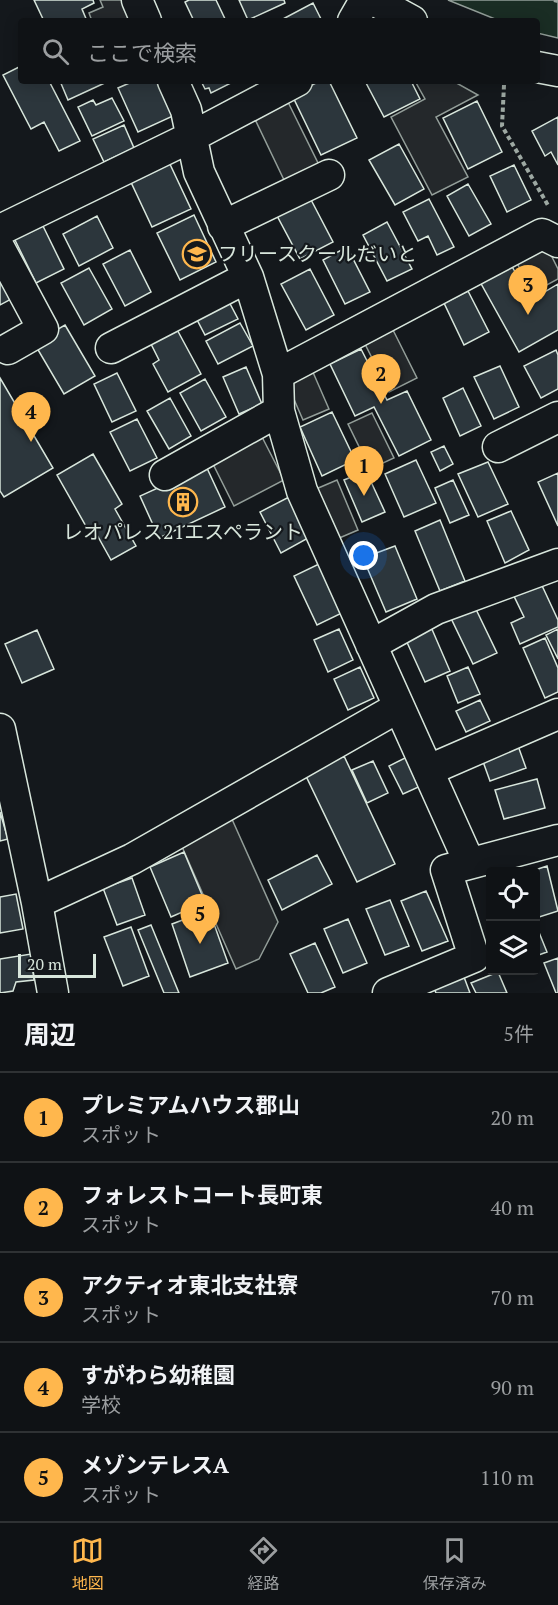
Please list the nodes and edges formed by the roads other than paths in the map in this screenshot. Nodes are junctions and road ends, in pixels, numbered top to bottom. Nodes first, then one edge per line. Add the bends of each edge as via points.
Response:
1 (136, 0) edge
2 (365, 0) edge
3 (374, 0) edge
4 (145, 18) edge
5 (355, 18) edge
6 (407, 18) edge
7 (540, 68) edge
8 (558, 71) edge
9 (174, 84) edge
10 (291, 84) edge
11 (191, 137) junction
12 (329, 175) dead end
13 (223, 226) junction
14 (0, 230) edge
15 (554, 240) edge
16 (0, 249) edge
17 (248, 277) junction
18 (111, 348) dead end
19 (8, 350) dead end
20 (278, 374) junction
21 (279, 411) junction
22 (558, 417) edge
23 (498, 447) dead end
24 (165, 475) dead end
25 (558, 564) edge
26 (371, 645) junction
27 (399, 707) junction
28 (558, 714) edge
29 (2, 748) edge
30 (429, 770) junction
31 (558, 840) edge
32 (469, 862) junction
33 (37, 903) junction
34 (53, 993) edge
35 (388, 993) edge

1 - 4 street
2 - 5 street
3 - 6 street
7 - 8 street
9 - 11 street via 186,110
10 - 11 street
11 - 13 street via 199,172
11 - 14 street
12 - 13 street
13 - 17 street
15 - 20 street via 542,234
16 - 19 street via 43,329
17 - 18 street
17 - 20 street
20 - 21 street
21 - 24 street
21 - 26 street via 303,490
22 - 23 street
25 - 26 street via 436,609
26 - 27 street
27 - 30 street
27 - 33 street via 132,859
28 - 30 street
29 - 33 street
30 - 32 street
31 - 32 street
32 - 35 street via 446,870 474,957
33 - 34 street

